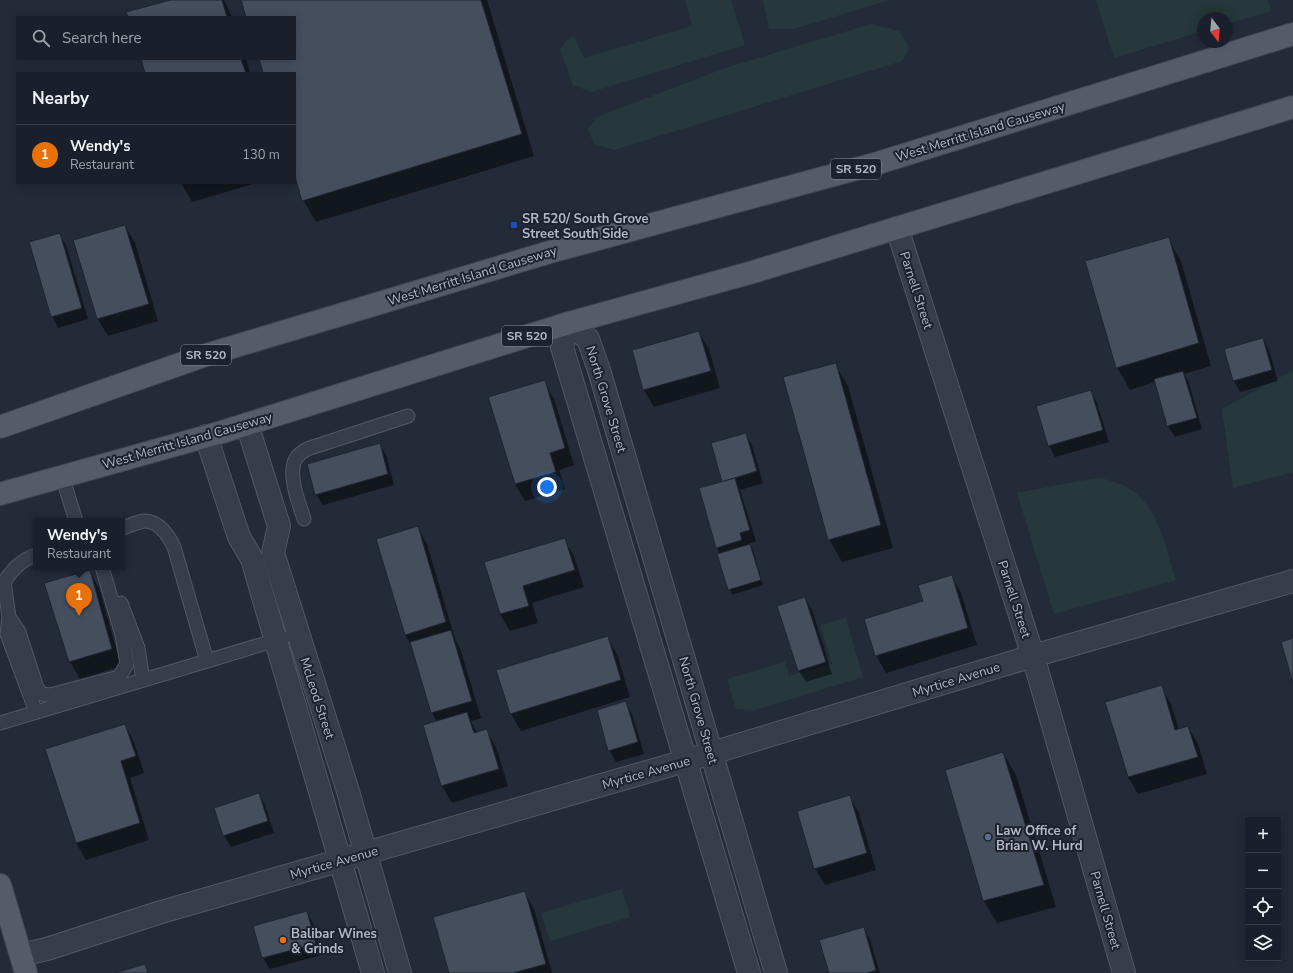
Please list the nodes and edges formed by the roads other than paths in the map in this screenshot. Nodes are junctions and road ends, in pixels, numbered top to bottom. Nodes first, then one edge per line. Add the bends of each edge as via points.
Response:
1 (1293, 34) edge
2 (1293, 107) edge
3 (897, 228) junction
4 (569, 323) junction
5 (408, 416) dead end
6 (247, 424) junction
7 (0, 427) edge
8 (206, 436) junction
9 (62, 476) junction
10 (0, 494) edge
11 (635, 494) junction
12 (608, 502) junction
13 (75, 518) edge
14 (304, 519) dead end
15 (125, 527) edge
16 (33, 556) edge
17 (103, 572) edge
18 (1293, 582) edge
19 (8, 617) junction
20 (298, 634) junction
21 (276, 640) junction
22 (1033, 656) junction
23 (207, 661) junction
24 (143, 680) junction
25 (36, 712) junction
26 (0, 723) edge
27 (711, 752) junction
28 (685, 761) junction
29 (365, 853) junction
30 (341, 860) junction
31 (0, 885) edge
32 (759, 915) junction
33 (733, 921) junction
34 (0, 949) edge
35 (24, 964) edge
36 (373, 973) edge
37 (400, 973) edge
38 (749, 973) edge
39 (776, 973) edge
40 (1124, 973) edge

1 - 7 main road, West Merritt Island Causeway / SR 520 via 878,163 550,252 213,353
2 - 3 main road, West Merritt Island Causeway / SR 520
3 - 4 main road, West Merritt Island Causeway / SR 520 via 753,272
3 - 22 street, Parnell Street
4 - 6 main road, West Merritt Island Causeway / SR 520
4 - 11 street, North Grove Street via 588,340
4 - 12 street, North Grove Street via 562,347
5 - 14 lane via 307,449 297,457 292,469 294,486
6 - 8 main road, West Merritt Island Causeway / SR 520
6 - 20 street, McLeod Street via 279,526 274,553
8 - 9 main road, West Merritt Island Causeway / SR 520
8 - 21 street, McLeod Street via 239,538 252,559
9 - 10 main road, West Merritt Island Causeway / SR 520
9 - 13 lane
11 - 12 street
11 - 27 street, North Grove Street
12 - 28 street, North Grove Street
15 - 23 lane via 145,521 158,525 169,536
16 - 19 lane via 24,559 4,582
17 - 19 lane via 122,635 127,664 119,677 50,696 42,694 37,688 19,632
17 - 24 lane via 114,586 138,648
18 - 22 street, Myrtice Avenue
19 - 25 lane via 7,634
20 - 21 lane
20 - 29 street, McLeod Street
21 - 23 lane
21 - 30 street, McLeod Street
22 - 27 street, Myrtice Avenue
22 - 40 street, Parnell Street
23 - 24 lane
24 - 25 lane
25 - 26 lane
27 - 28 street, Myrtice Avenue
27 - 32 street, North Grove Street
28 - 29 street, Myrtice Avenue
28 - 33 street, North Grove Street
29 - 30 street, Myrtice Avenue
29 - 37 street, McLeod Street
30 - 35 street, Myrtice Avenue via 47,948
30 - 36 street, McLeod Street
31 - 35 main road
32 - 33 street
32 - 39 street, North Grove Street
33 - 38 street, North Grove Street
34 - 35 main road

